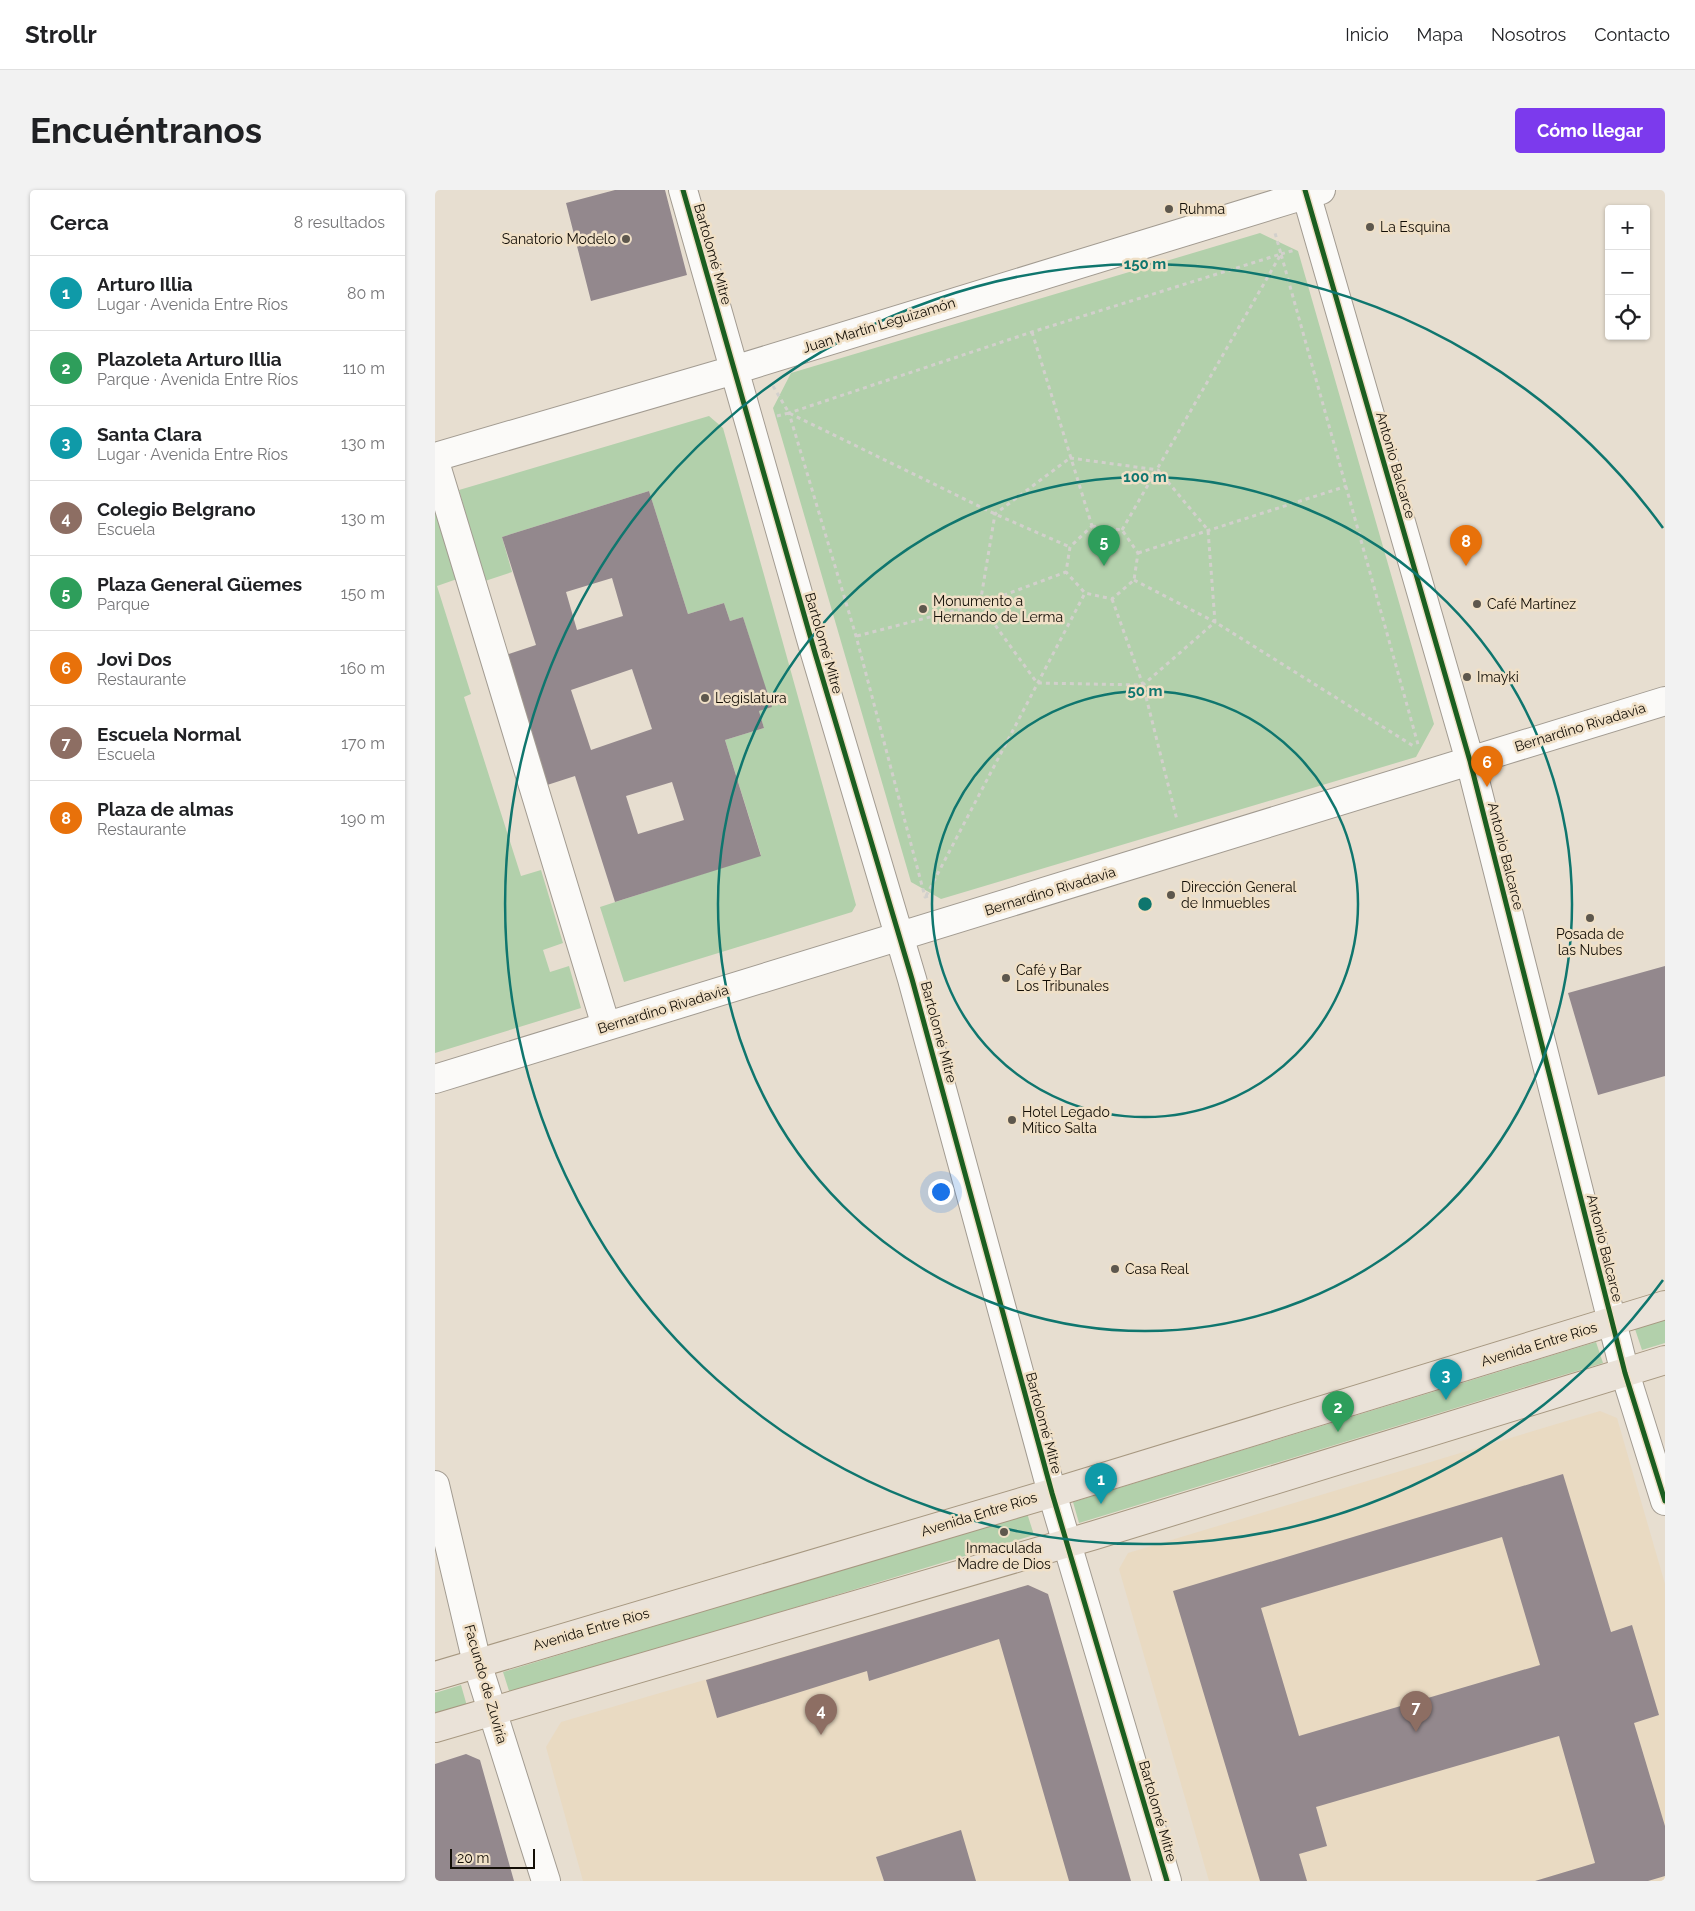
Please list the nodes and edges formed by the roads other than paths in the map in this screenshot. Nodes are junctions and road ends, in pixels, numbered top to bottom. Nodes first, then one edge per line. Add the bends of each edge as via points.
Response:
1 (683, 190) edge
2 (1311, 192) edge
3 (747, 366) junction
4 (435, 457) edge
5 (435, 462) edge
6 (1665, 701) edge
7 (1466, 748) junction
8 (897, 924) junction
9 (605, 1026) junction
10 (435, 1079) edge
11 (1665, 1305) edge
12 (1612, 1322) junction
13 (1665, 1360) edge
14 (1625, 1373) junction
15 (435, 1485) edge
16 (1052, 1493) junction
17 (1665, 1501) edge
18 (1067, 1543) junction
19 (477, 1663) junction
20 (435, 1676) edge
21 (492, 1710) junction
22 (435, 1728) edge
23 (546, 1881) edge
24 (1167, 1881) edge

1 - 3 street, Bartolomé Mitre
2 - 3 street, Juan Martín Leguizamón
2 - 7 street, Antonio Balcarce
3 - 4 street, Juan Martín Leguizamón
3 - 8 street, Bartolomé Mitre via 815,652
5 - 9 street
6 - 7 street, Bernardino Rivadavia
7 - 8 street, Bernardino Rivadavia
7 - 12 street, Antonio Balcarce
8 - 9 street, Bernardino Rivadavia
8 - 16 street, Bartolomé Mitre
9 - 10 street, Bernardino Rivadavia
11 - 12 main road, Avenida Entre Ríos
12 - 14 street, Antonio Balcarce
12 - 16 main road, Avenida Entre Ríos
13 - 14 main road
14 - 17 street, Antonio Balcarce
14 - 18 main road
15 - 19 street, Facundo de Zuviría
16 - 18 street, Bartolomé Mitre
16 - 19 main road, Avenida Entre Ríos
18 - 21 main road
18 - 24 street, Bartolomé Mitre
19 - 20 main road, Avenida Entre Ríos
19 - 21 street, Facundo de Zuviría
21 - 22 main road
21 - 23 street, Facundo de Zuviría

